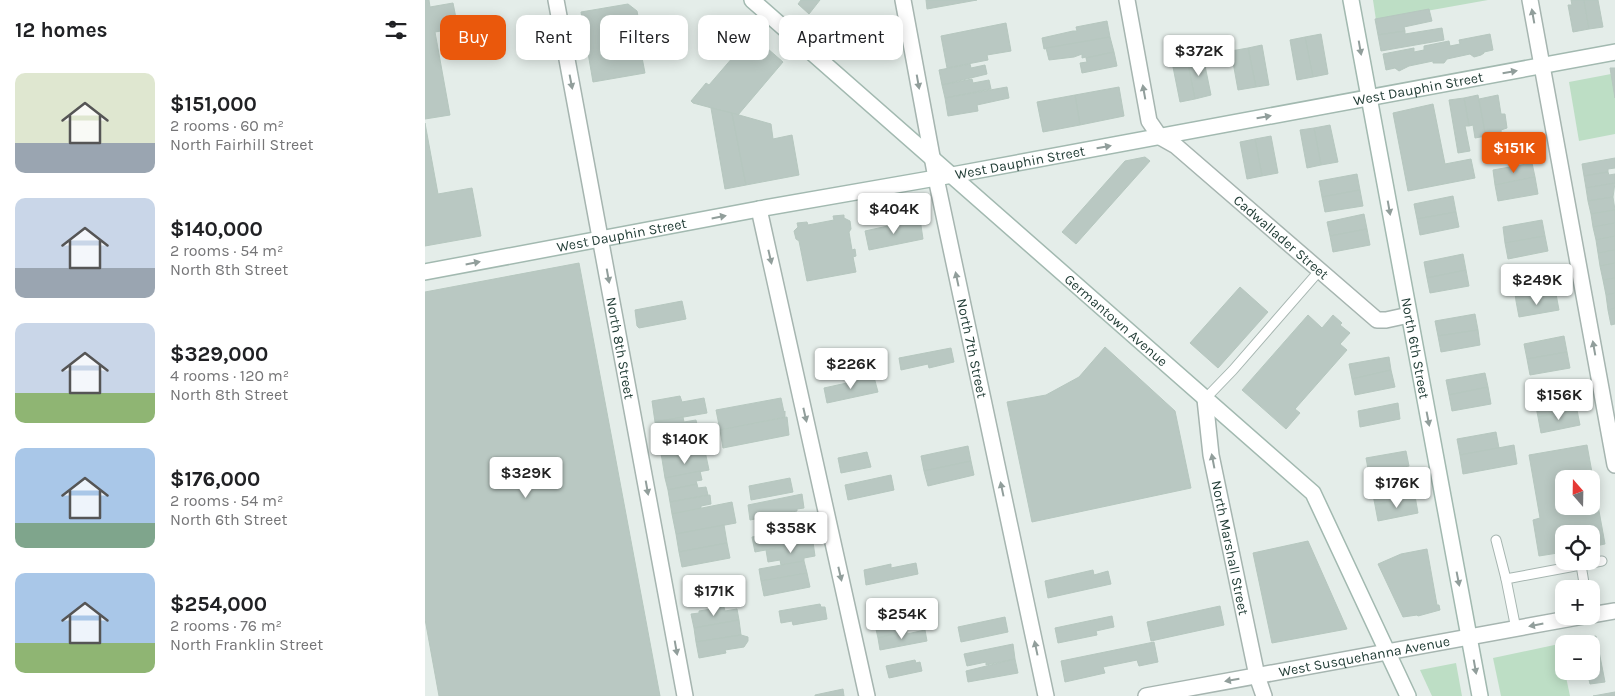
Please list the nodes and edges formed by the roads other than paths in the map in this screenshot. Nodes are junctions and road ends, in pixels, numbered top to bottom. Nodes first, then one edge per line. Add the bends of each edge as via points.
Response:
1 (556, 0) edge
2 (752, 0) edge
3 (903, 0) edge
4 (1127, 0) edge
5 (1351, 0) edge
6 (1530, 0) edge
7 (1615, 52) edge
8 (1542, 66) junction
9 (1369, 98) junction
10 (1161, 136) junction
11 (932, 158) junction
12 (943, 176) junction
13 (759, 209) junction
14 (601, 240) junction
15 (1320, 270) junction
16 (425, 272) edge
17 (1409, 315) junction
18 (1205, 399) junction
19 (1615, 465) edge
20 (1496, 540) dead end
21 (1555, 570) edge
22 (1506, 579) junction
23 (1615, 611) edge
24 (1600, 614) edge
25 (1555, 622) edge
26 (1516, 629) junction
27 (1470, 638) junction
28 (1388, 652) junction
29 (1257, 676) junction
30 (685, 696) edge
31 (867, 696) edge
32 (1046, 696) edge
33 (1146, 696) edge
34 (1264, 696) edge
35 (1408, 696) edge
36 (1480, 696) edge

1 -> 14 street, North 8th Street
2 - 11 street
3 -> 11 street, North 7th Street
10 -> 4 street via 1149,121
5 -> 9 street, North 6th Street
8 -> 6 street
7 - 8 street, West Dauphin Street
9 -> 8 street, West Dauphin Street
19 -> 8 street
10 -> 9 street, West Dauphin Street
9 -> 17 street, North 6th Street
12 -> 10 street, West Dauphin Street
10 - 15 street, Cadwallader Street
11 - 12 street, North 7th Street
12 - 13 street, West Dauphin Street
12 - 18 street, Germantown Avenue
32 -> 12 street, North 7th Street
14 -> 13 street, West Dauphin Street
13 -> 31 street
16 -> 14 street, West Dauphin Street
14 -> 30 street, North 8th Street
15 - 17 street, Cadwallader Street via 1377,320
15 - 18 lane
17 -> 27 street, North 6th Street
18 - 28 street, Germantown Avenue via 1313,493
29 -> 18 street, North Marshall Street via 1211,455
20 - 22 lane
21 - 22 lane
22 - 26 lane
23 - 24 street
25 -> 26 street, West Susquehanna Avenue
26 - 27 street, West Susquehanna Avenue
27 - 28 street, West Susquehanna Avenue
27 -> 36 street, North 6th Street
28 - 29 street, West Susquehanna Avenue
28 - 35 street, Germantown Avenue
29 -> 33 street, West Susquehanna Avenue
29 - 34 street, North Marshall Street

